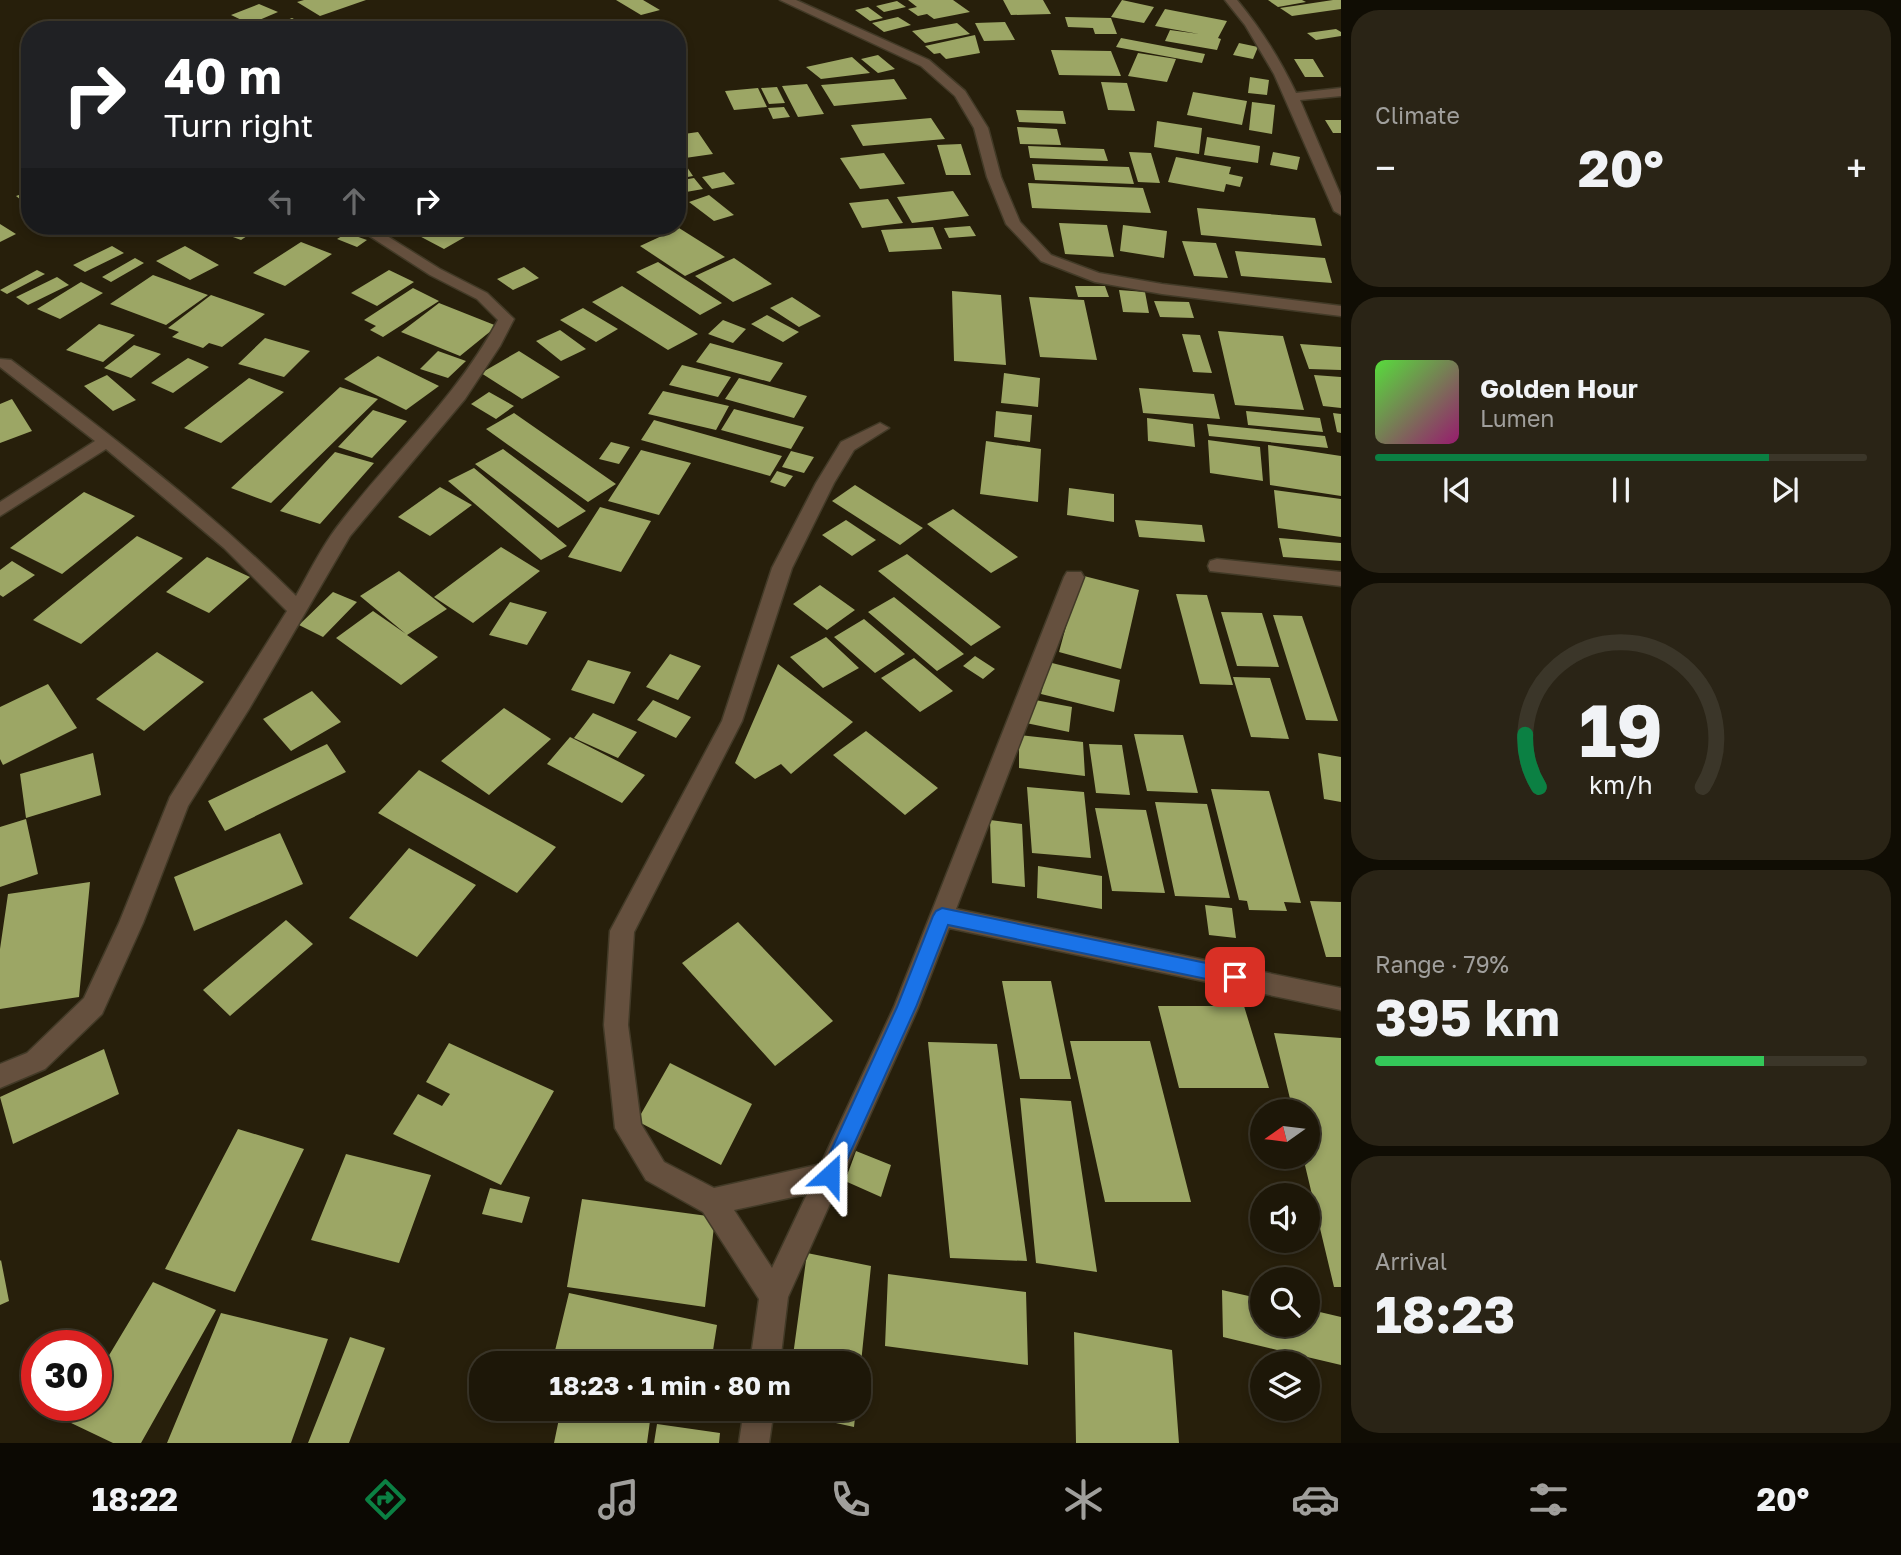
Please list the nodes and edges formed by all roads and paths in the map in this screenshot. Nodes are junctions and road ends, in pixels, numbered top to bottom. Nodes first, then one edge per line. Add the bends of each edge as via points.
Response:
1 (786, 0) edge
2 (1231, 0) edge
3 (1341, 92) edge
4 (1291, 97) junction
5 (1341, 211) edge
6 (375, 235) edge
7 (1341, 311) edge
8 (5, 363) dead end
9 (880, 428) dead end
10 (107, 440) junction
11 (0, 510) edge
12 (1217, 566) dead end
13 (1074, 577) dead end
14 (1341, 579) edge
15 (297, 609) junction
16 (942, 916) junction
17 (1341, 999) edge
18 (0, 1076) edge
19 (830, 1175) junction
20 (713, 1202) junction
21 (774, 1296) junction
22 (767, 1351) edge
23 (757, 1421) edge
24 (754, 1443) edge

1 - 7 street via 925,63 960,94 981,128 1013,224 1046,258 1094,277
2 - 4 street via 1251,21
3 - 4 street
4 - 5 street
6 - 15 street via 482,296 506,319 459,395 343,532
8 - 10 street
9 - 20 street via 847,446 782,568 732,721 622,931 616,1025 628,1128 655,1171
10 - 11 street
10 - 15 street via 231,543
12 - 14 street
13 - 16 street
15 - 18 street via 178,803 93,1006 36,1061
16 - 17 street
16 - 19 street
19 - 20 street
19 - 21 street
20 - 21 street
21 - 22 street
23 - 24 street

